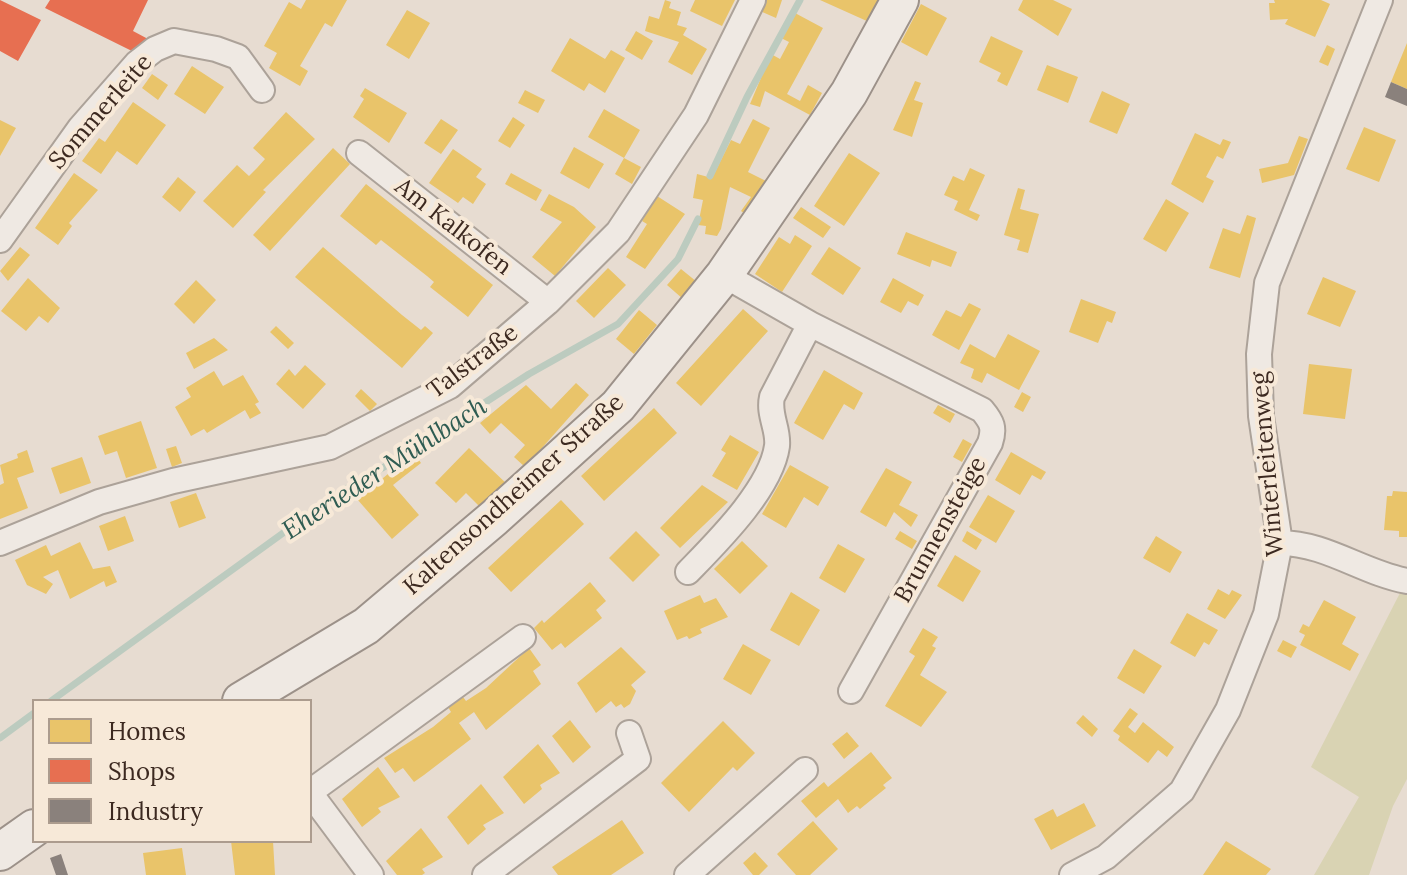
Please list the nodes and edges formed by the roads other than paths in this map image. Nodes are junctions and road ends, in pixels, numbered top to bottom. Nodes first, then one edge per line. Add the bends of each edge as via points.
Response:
1 (753, 0) edge
2 (900, 0) edge
3 (1380, 0) edge
4 (262, 90) dead end
5 (359, 153) dead end
6 (0, 240) edge
7 (724, 275) junction
8 (548, 302) junction
9 (810, 324) junction
10 (0, 543) edge
11 (1280, 543) junction
12 (688, 572) dead end
13 (1407, 581) edge
14 (523, 637) dead end
15 (851, 691) dead end
16 (246, 699) edge
17 (629, 733) dead end
18 (805, 770) dead end
19 (312, 791) edge
20 (312, 795) edge
21 (32, 829) edge
22 (0, 852) edge
23 (371, 875) edge
24 (485, 875) edge
25 (687, 875) edge
26 (1072, 875) edge

1 - 8 street, Talstraße via 696,115 618,232
2 - 7 main road, Kaltensondheimer Straße via 849,93
3 - 11 street, Winterleitenweg via 1267,283 1259,354 1261,416
4 - 6 street, Sommerleite via 238,57 174,41 155,49 80,128
5 - 8 street, Am Kalkofen
7 - 9 street, Brunnensteige
7 - 16 main road, Kaltensondheimer Straße via 618,406 494,518 366,626
8 - 10 street, Talstraße via 450,386 330,447 99,502
9 - 12 street via 772,397 777,438 773,459 742,515
9 - 15 street, Brunnensteige via 982,410 994,432
11 - 13 street via 1317,548
11 - 26 street, Winterleitenweg via 1266,614 1228,710 1182,791 1106,857
14 - 19 street
17 - 24 street via 638,759
18 - 25 street
20 - 23 street
21 - 22 main road

